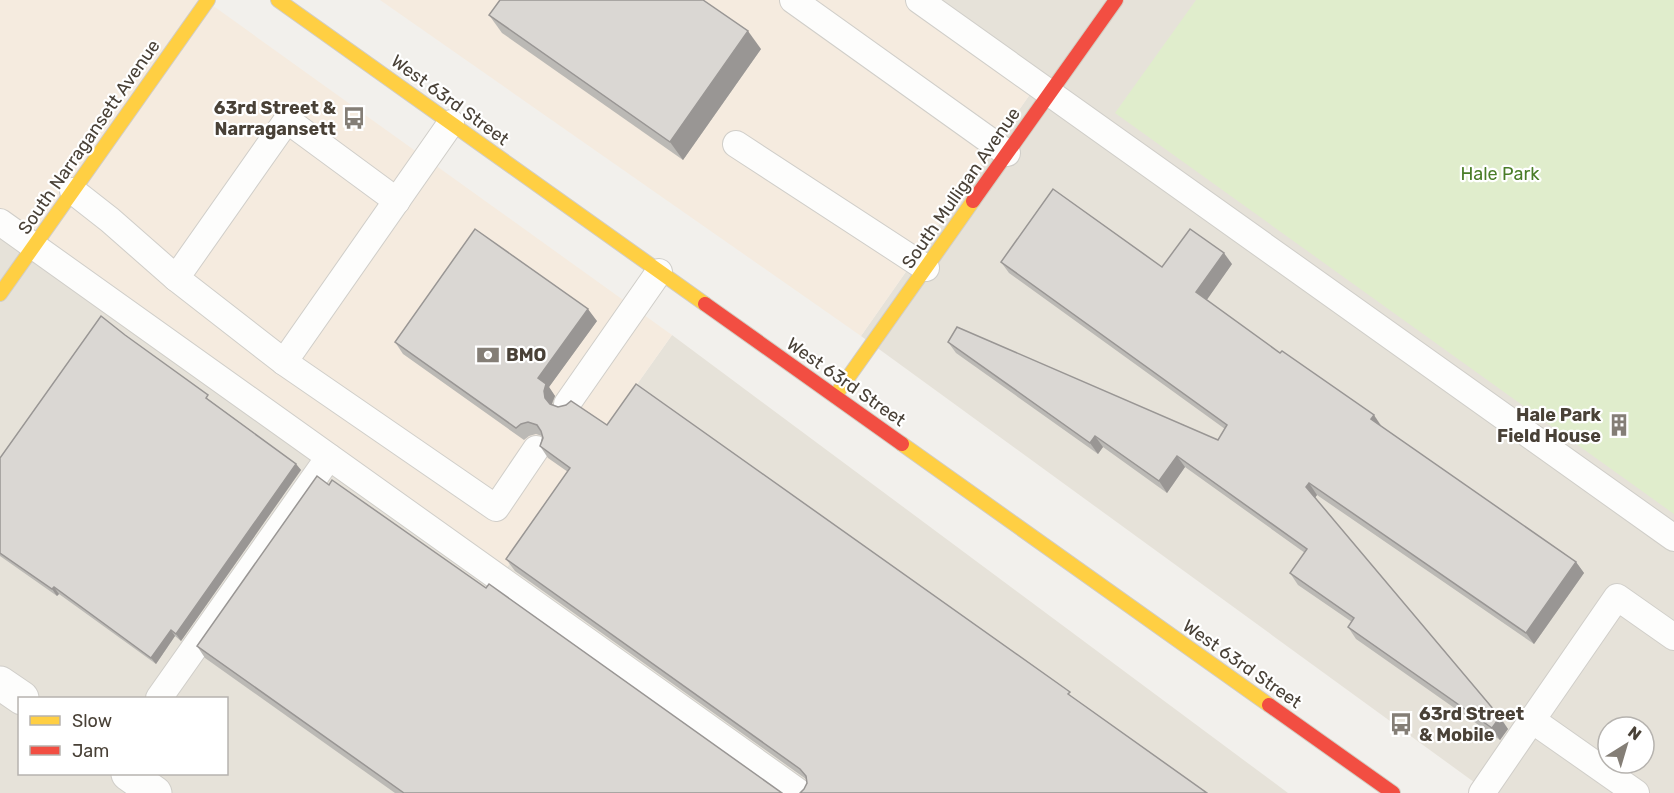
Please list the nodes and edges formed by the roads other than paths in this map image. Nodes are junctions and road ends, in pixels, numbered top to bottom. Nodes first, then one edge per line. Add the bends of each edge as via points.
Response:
1 (208, 0) edge
2 (278, 0) edge
3 (793, 0) edge
4 (919, 0) edge
5 (1116, 0) edge
6 (1050, 93) junction
7 (451, 123) junction
8 (736, 144) dead end
9 (1007, 153) junction
10 (73, 191) junction
11 (397, 201) junction
12 (0, 222) edge
13 (34, 247) junction
14 (926, 268) junction
15 (659, 272) junction
16 (176, 278) junction
17 (0, 294) edge
18 (284, 362) junction
19 (835, 396) junction
20 (567, 404) edge
21 (536, 449) edge
22 (329, 457) junction
23 (1674, 538) edge
24 (1674, 637) edge
25 (0, 683) edge
26 (19, 697) edge
27 (160, 697) edge
28 (1532, 720) junction
29 (129, 775) edge
30 (155, 793) edge
31 (800, 793) edge
32 (1393, 793) edge
33 (1482, 793) edge
34 (1636, 793) edge

1 - 10 main road, South Narragansett Avenue
2 - 7 main road, West 63rd Street
3 - 9 lane
4 - 6 lane
5 - 6 main road, South Mulligan Avenue
6 - 9 main road, South Mulligan Avenue
6 - 23 lane
7 - 11 lane
7 - 15 main road, West 63rd Street
8 - 14 lane
9 - 14 main road, South Mulligan Avenue
10 - 13 main road, South Narragansett Avenue
10 - 16 lane
11 - 16 lane via 287,120
11 - 18 lane
12 - 13 lane
13 - 17 main road, South Narragansett Avenue
13 - 22 lane
14 - 19 main road, South Mulligan Avenue
15 - 19 main road, West 63rd Street
15 - 20 lane
16 - 18 lane
18 - 21 lane via 496,508
19 - 32 main road, West 63rd Street
22 - 27 lane
22 - 31 lane
24 - 28 lane via 1617,597
25 - 26 street
28 - 33 lane
28 - 34 lane
29 - 30 street

